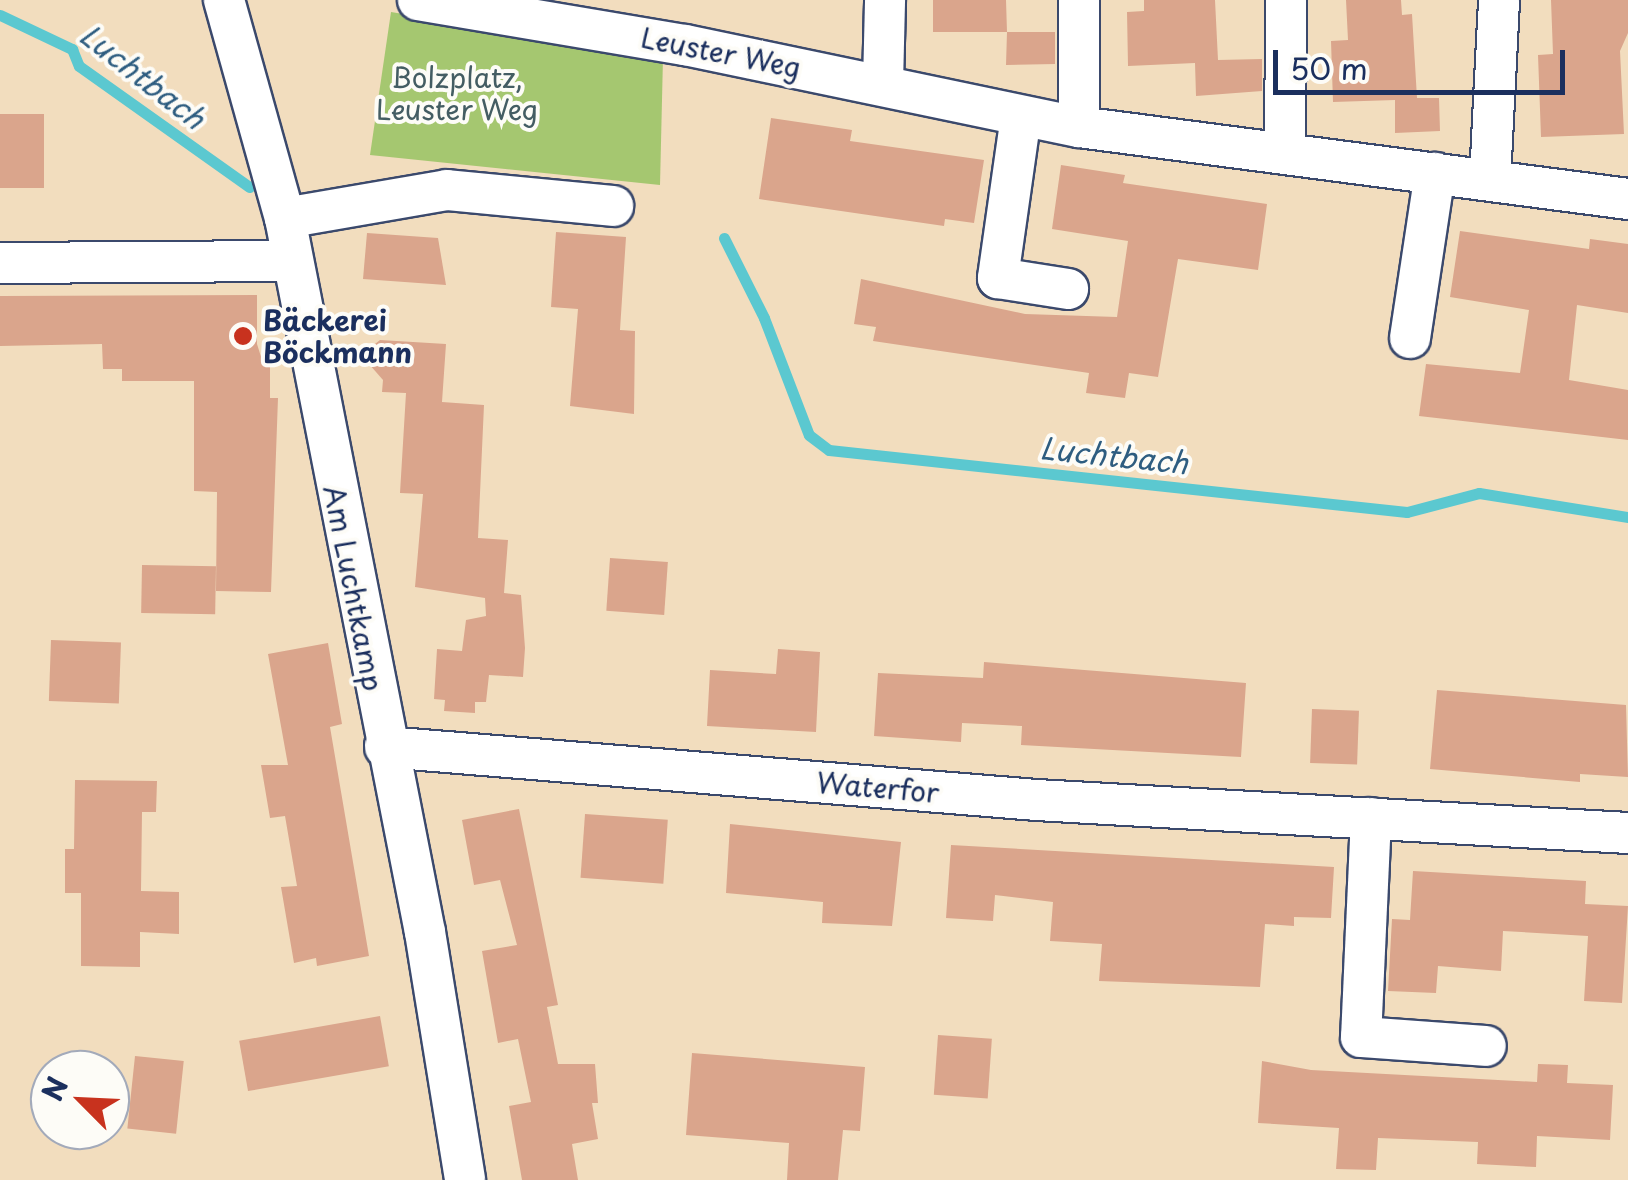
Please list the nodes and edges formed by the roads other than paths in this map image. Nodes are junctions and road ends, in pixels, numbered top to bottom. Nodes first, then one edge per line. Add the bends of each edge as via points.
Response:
1 (224, 0) edge
2 (418, 0) edge
3 (885, 0) edge
4 (1078, 0) edge
5 (1286, 0) edge
6 (1499, 0) edge
7 (604, 15) edge
8 (883, 84) junction
9 (1021, 116) junction
10 (1079, 127) junction
11 (1285, 154) junction
12 (1435, 173) junction
13 (1490, 179) junction
14 (1628, 199) edge
15 (613, 206) dead end
16 (286, 218) junction
17 (291, 261) junction
18 (0, 263) edge
19 (1068, 289) dead end
20 (1410, 338) dead end
21 (385, 747) junction
22 (1371, 818) junction
23 (1628, 833) edge
24 (1486, 1046) dead end
25 (465, 1180) edge

1 - 16 street, Am Luchtkamp
2 - 7 street, Leuster Weg
3 - 8 street
4 - 10 street
5 - 11 street
6 - 13 street
7 - 8 street, Leuster Weg
8 - 9 street, Leuster Weg
9 - 10 street, Leuster Weg
9 - 19 street via 998,278
10 - 11 street, Leuster Weg
11 - 12 street, Leuster Weg
12 - 13 street, Leuster Weg
12 - 20 street
13 - 14 street, Leuster Weg
15 - 16 street via 447,190
16 - 17 street, Am Luchtkamp
17 - 18 street
17 - 21 street, Am Luchtkamp
21 - 22 street, Waterfor via 1036,800
21 - 25 street, Am Luchtkamp
22 - 23 street, Waterfor
22 - 24 street via 1361,1036

